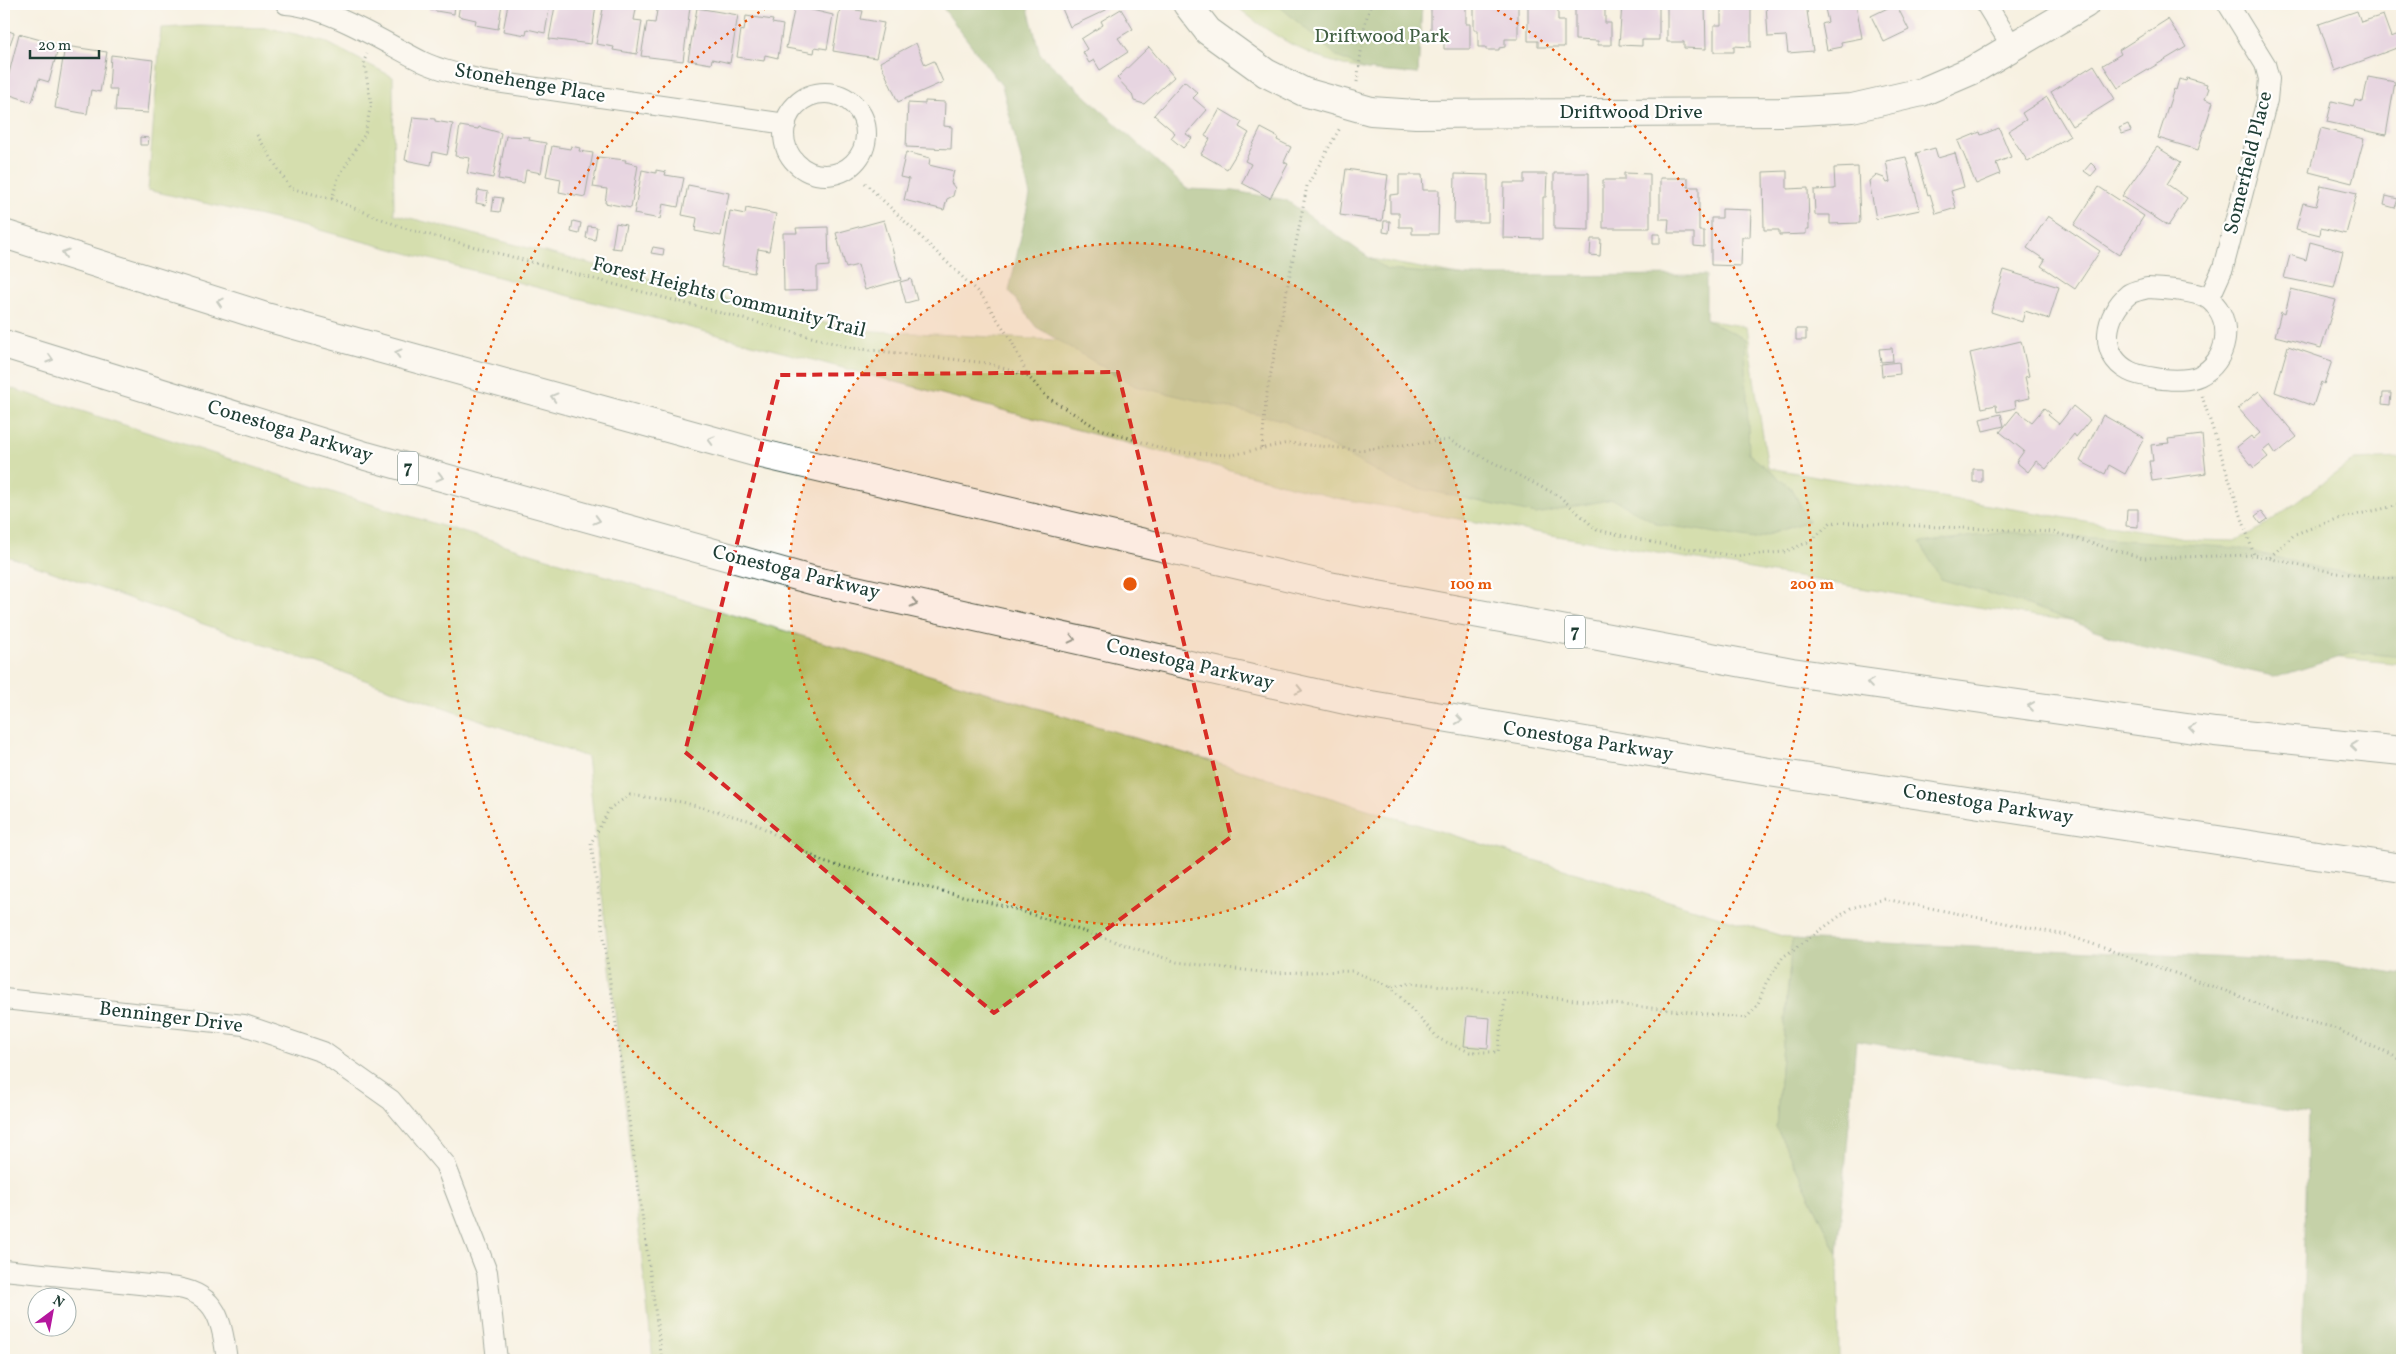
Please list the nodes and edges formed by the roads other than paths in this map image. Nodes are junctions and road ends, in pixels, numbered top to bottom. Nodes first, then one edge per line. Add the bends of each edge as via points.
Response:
1 (286, 4) edge
2 (1186, 4) edge
3 (1986, 4) edge
4 (2085, 4) edge
5 (2228, 4) edge
6 (2013, 48) junction
7 (786, 124) junction
8 (4, 234) edge
9 (2209, 299) junction
10 (4, 344) edge
11 (2402, 751) edge
12 (2402, 868) edge
13 (4, 999) edge
14 (4, 1270) edge
15 (227, 1360) edge
16 (497, 1360) edge

1 - 7 street, Stonehenge Place via 318,10 454,74
2 - 6 main road, Driftwood Drive via 1208,31 1266,72 1304,92 1371,111 1416,114 1783,112 1852,108 1922,92
3 - 6 street
4 - 6 main road, Driftwood Drive
5 - 9 street, Somerfield Place via 2265,64 2269,80 2267,100 2223,268
7 - 7 street via 784,138 793,160 804,170 817,175 844,171 854,164 865,144 862,116 854,105 838,95 824,93 803,100 792,109
11 -> 8 main road, 7 via 2215,732 1792,672 1329,586 758,453 266,317
9 - 9 street via 2188,292 2147,288 2130,293 2110,321 2109,348 2116,360 2128,370 2146,376 2183,380 2199,376 2222,353 2226,334 2220,313
10 -> 12 main road, Conestoga Parkway / 7 via 366,456 815,580 1359,703 1769,772
13 - 16 street, Benninger Drive via 244,1025 323,1052 392,1100 445,1164 486,1272
14 - 15 street via 194,1292 208,1302 218,1316

